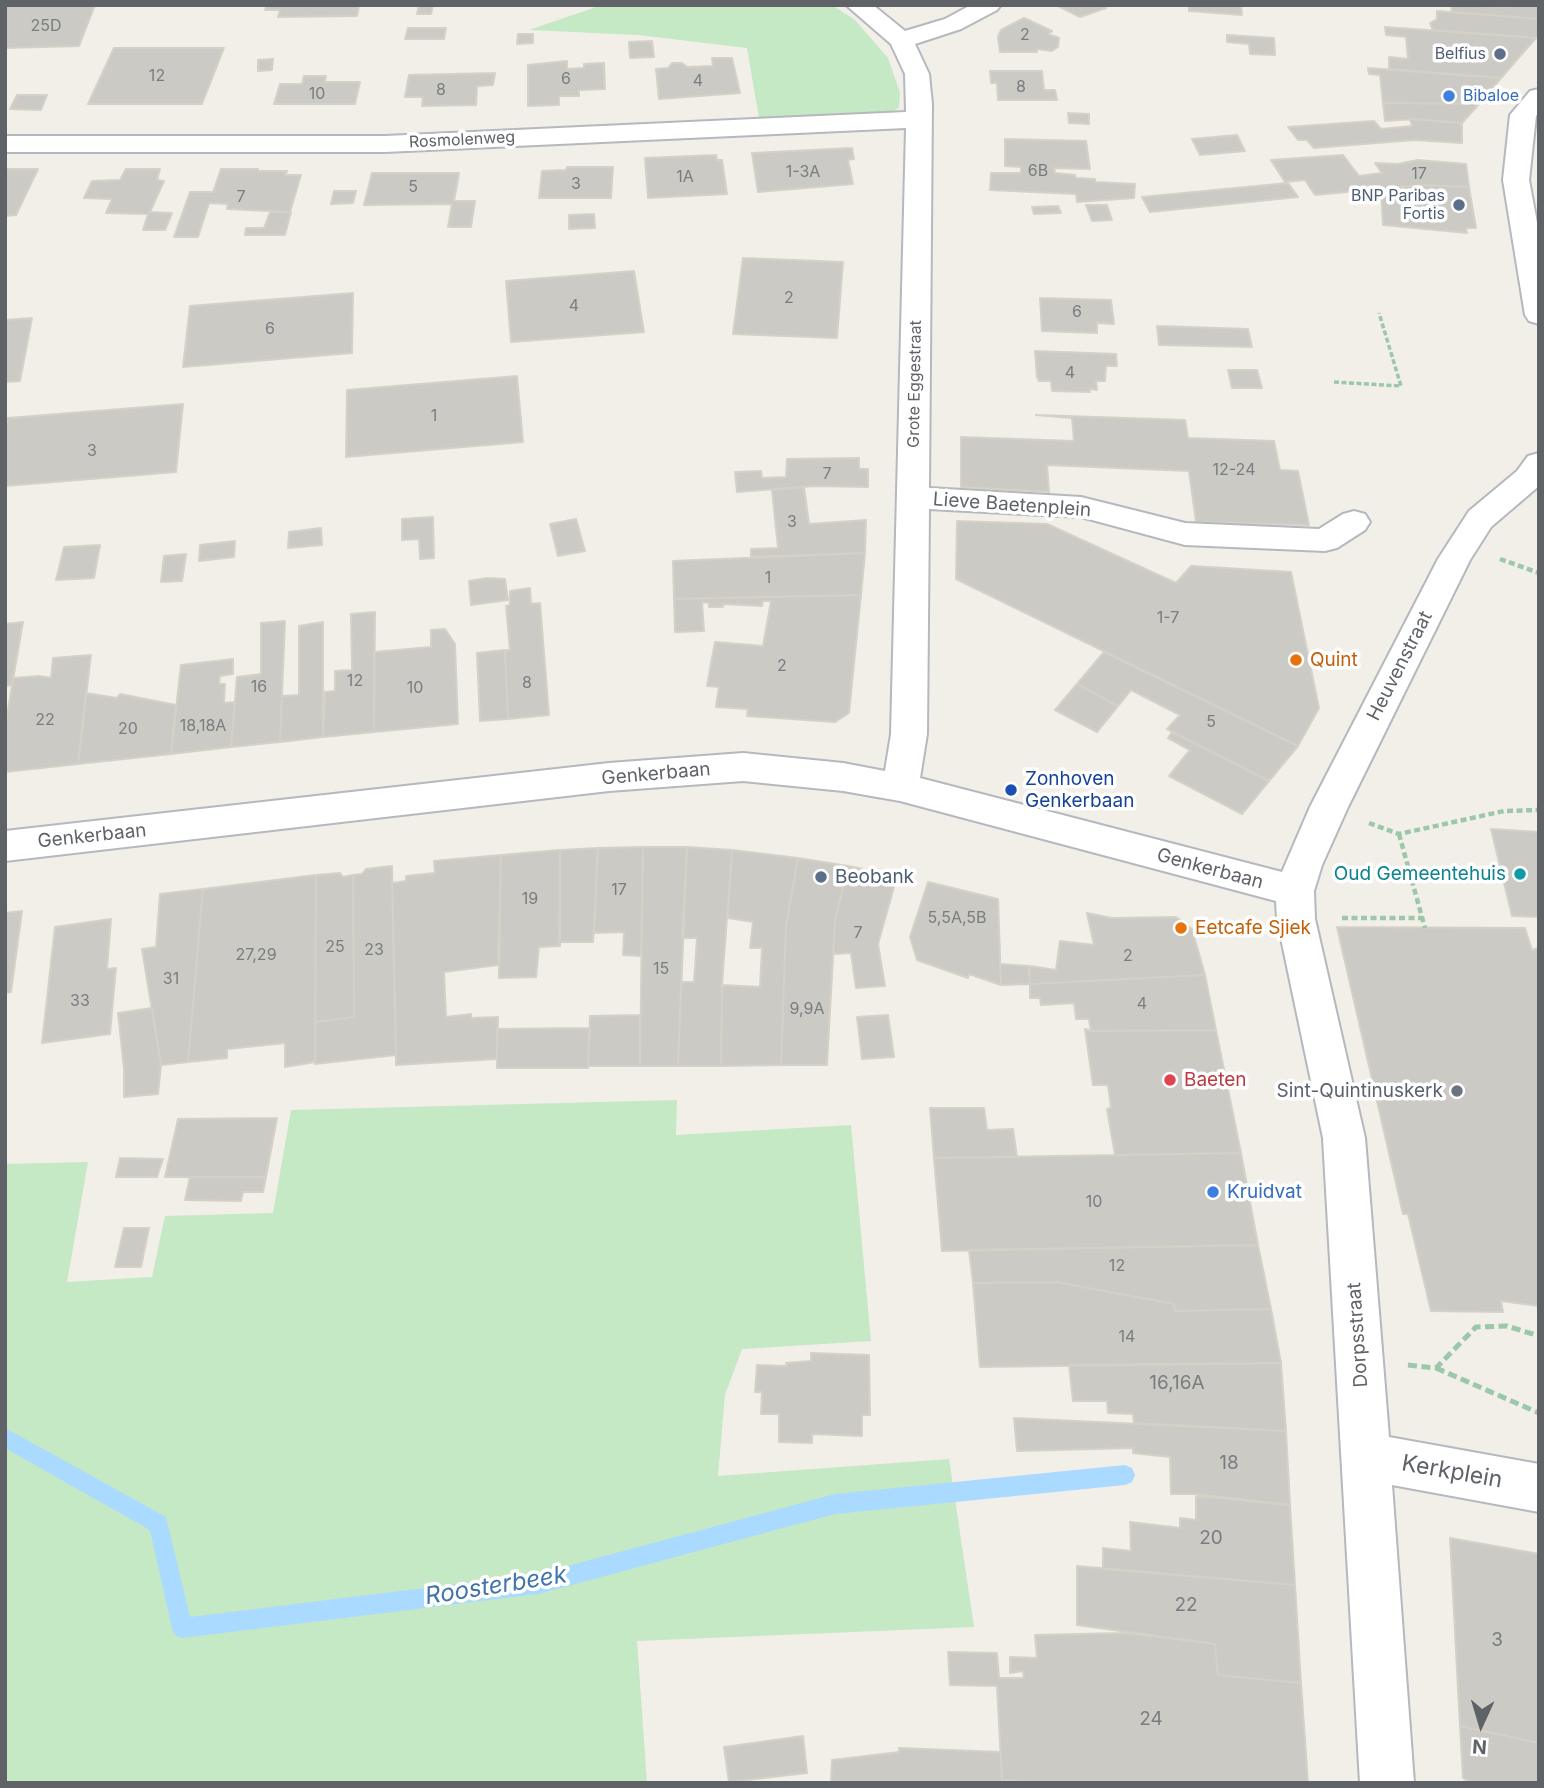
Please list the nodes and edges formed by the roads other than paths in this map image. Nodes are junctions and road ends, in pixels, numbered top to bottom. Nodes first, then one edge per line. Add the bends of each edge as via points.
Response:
1 (858, 5) edge
2 (989, 5) edge
3 (901, 40) junction
4 (1539, 96) edge
5 (919, 120) junction
6 (5, 144) edge
7 (1539, 314) edge
8 (1535, 474) edge
9 (912, 498) junction
10 (1354, 522) dead end
11 (900, 787) junction
12 (5, 846) edge
13 (1295, 905) junction
14 (1366, 1457) junction
15 (1539, 1488) edge
16 (1387, 1783) edge

1 - 3 street, Grote Eggestraat
2 - 3 street via 953,24
3 - 5 street, Grote Eggestraat via 917,74
4 - 7 street via 1523,116 1516,180
5 - 6 street, Rosmolenweg via 385,144
5 - 9 street, Grote Eggestraat
8 - 13 street, Heuvenstraat via 1480,519 1454,558 1303,865
9 - 10 street, Lieve Baetenplein via 1081,507 1185,534 1325,540
9 - 11 street, Grote Eggestraat via 909,733
11 - 12 street, Genkerbaan via 793,771 694,769
11 - 13 street, Genkerbaan
13 - 14 street, Dorpsstraat via 1344,1138
14 - 15 street, Kerkplein
14 - 16 street, Dorpsstraat

